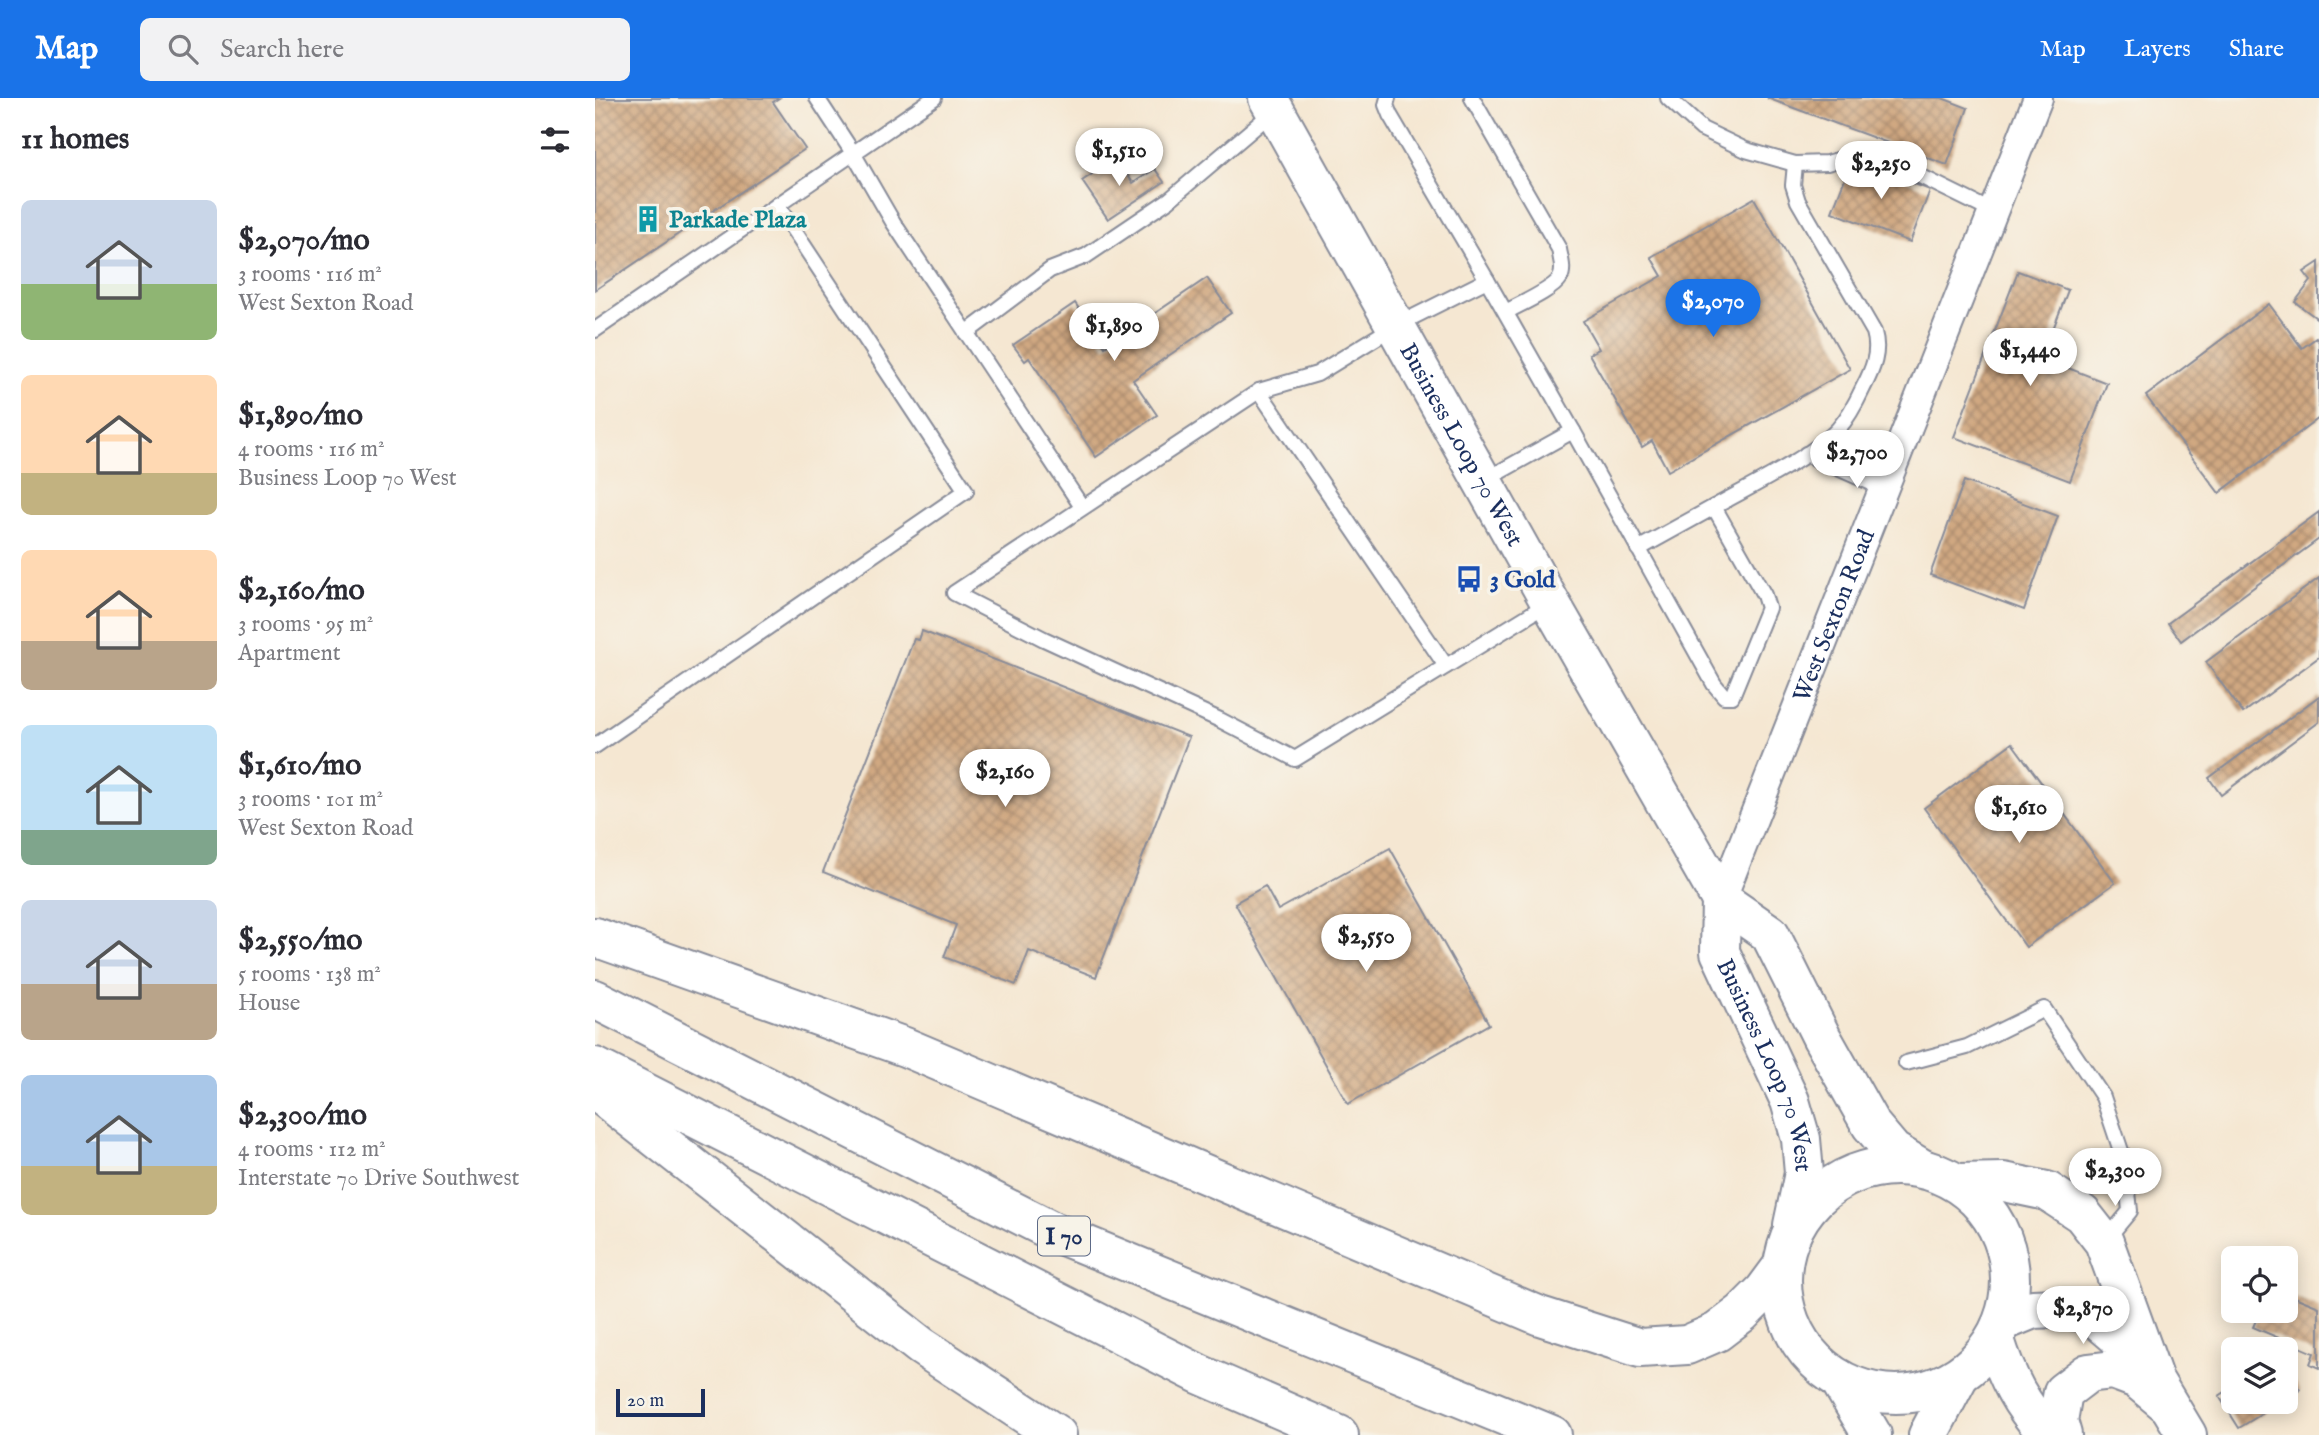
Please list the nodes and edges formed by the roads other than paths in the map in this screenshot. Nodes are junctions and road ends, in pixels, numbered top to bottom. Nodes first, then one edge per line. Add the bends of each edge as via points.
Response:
1 (817, 98) edge
2 (933, 98) edge
3 (1388, 98) edge
4 (1472, 98) edge
5 (1668, 98) edge
6 (2038, 98) edge
7 (1278, 102) edge
8 (853, 153) junction
9 (1795, 164) junction
10 (777, 205) junction
11 (1993, 212) junction
12 (1487, 280) junction
13 (1506, 312) junction
14 (1395, 326) junction
15 (595, 330) edge
16 (966, 333) junction
17 (1259, 391) junction
18 (1573, 431) junction
19 (1806, 454) junction
20 (1483, 482) junction
21 (1884, 488) junction
22 (1082, 507) junction
23 (1714, 507) junction
24 (1638, 549) junction
25 (1550, 602) junction
26 (1446, 666) junction
27 (595, 746) edge
28 (1721, 900) junction
29 (595, 937) edge
30 (595, 999) edge
31 (1906, 1063) dead end
32 (595, 1067) edge
33 (595, 1090) edge
34 (1921, 1168) junction
35 (1958, 1183) junction
36 (1792, 1231) junction
37 (2104, 1242) junction
38 (1781, 1268) junction
39 (1999, 1330) junction
40 (1839, 1378) junction
41 (1958, 1378) junction
42 (2160, 1391) junction
43 (1057, 1435) edge
44 (1339, 1435) edge
45 (1552, 1435) edge
46 (1872, 1435) edge
47 (1928, 1435) edge
48 (2049, 1435) edge
49 (2062, 1435) edge
50 (2187, 1435) edge

1 - 8 lane
2 - 8 lane
3 - 12 lane via 1390,116
4 - 13 lane via 1559,249 1562,266 1552,286
5 - 9 lane via 1715,136
6 - 11 street, West Sexton Road
7 - 14 main road, Business Loop 70 West
7 - 16 lane via 1169,200 1086,256 1050,270
8 - 10 lane
8 - 16 lane
9 - 11 lane via 1827,163 1859,154 1922,177
9 - 19 lane via 1793,185 1798,201 1865,314 1878,345 1851,412 1836,431
10 - 15 lane
10 - 27 lane via 966,491
11 - 21 street, West Sexton Road
12 - 13 lane
12 - 14 lane
13 - 18 lane
14 - 17 lane via 1317,374
14 - 20 main road, Business Loop 70 West
16 - 22 lane
17 - 22 lane
17 - 26 lane
18 - 20 lane
18 - 24 lane
19 - 21 lane
19 - 23 lane
20 - 25 main road, Business Loop 70 West
21 - 28 street, West Sexton Road
22 - 26 lane via 954,593 1295,758
23 - 24 lane
23 - 24 lane via 1768,608 1732,696 1719,692
25 - 26 lane
25 - 28 main road, Business Loop 70 West
28 - 34 main road, Business Loop 70 West via 1770,934 1871,1125 1893,1152
28 - 36 main road, Business Loop 70 West via 1720,952 1790,1101 1801,1139 1804,1173
29 - 38 main road via 905,1047 1540,1316 1640,1348 1687,1345 1717,1332 1764,1291
30 - 45 main road, I 70 via 1056,1233
31 - 37 lane via 1967,1047 2044,1009 2103,1097 2125,1163 2130,1211
32 - 44 main road, I 70 via 1199,1374
33 - 43 main road via 921,1346
34 - 35 main road
34 - 36 main road via 1882,1166 1845,1176 1814,1199
35 - 37 main road via 2004,1182 2047,1191 2082,1214
35 - 39 main road via 1986,1209 2005,1244 2011,1282
36 - 38 main road
37 - 42 main road
38 - 40 main road via 1783,1304 1797,1338 1820,1367
39 - 41 main road via 1979,1361
39 - 42 main road via 2033,1309 2090,1313 2117,1336
39 - 48 main road via 2006,1375 2031,1416
40 - 41 main road via 1887,1395 1924,1392
40 - 46 main road
41 - 47 main road
42 - 49 main road via 2113,1370 2088,1373 2063,1392 2058,1421
42 - 50 main road

